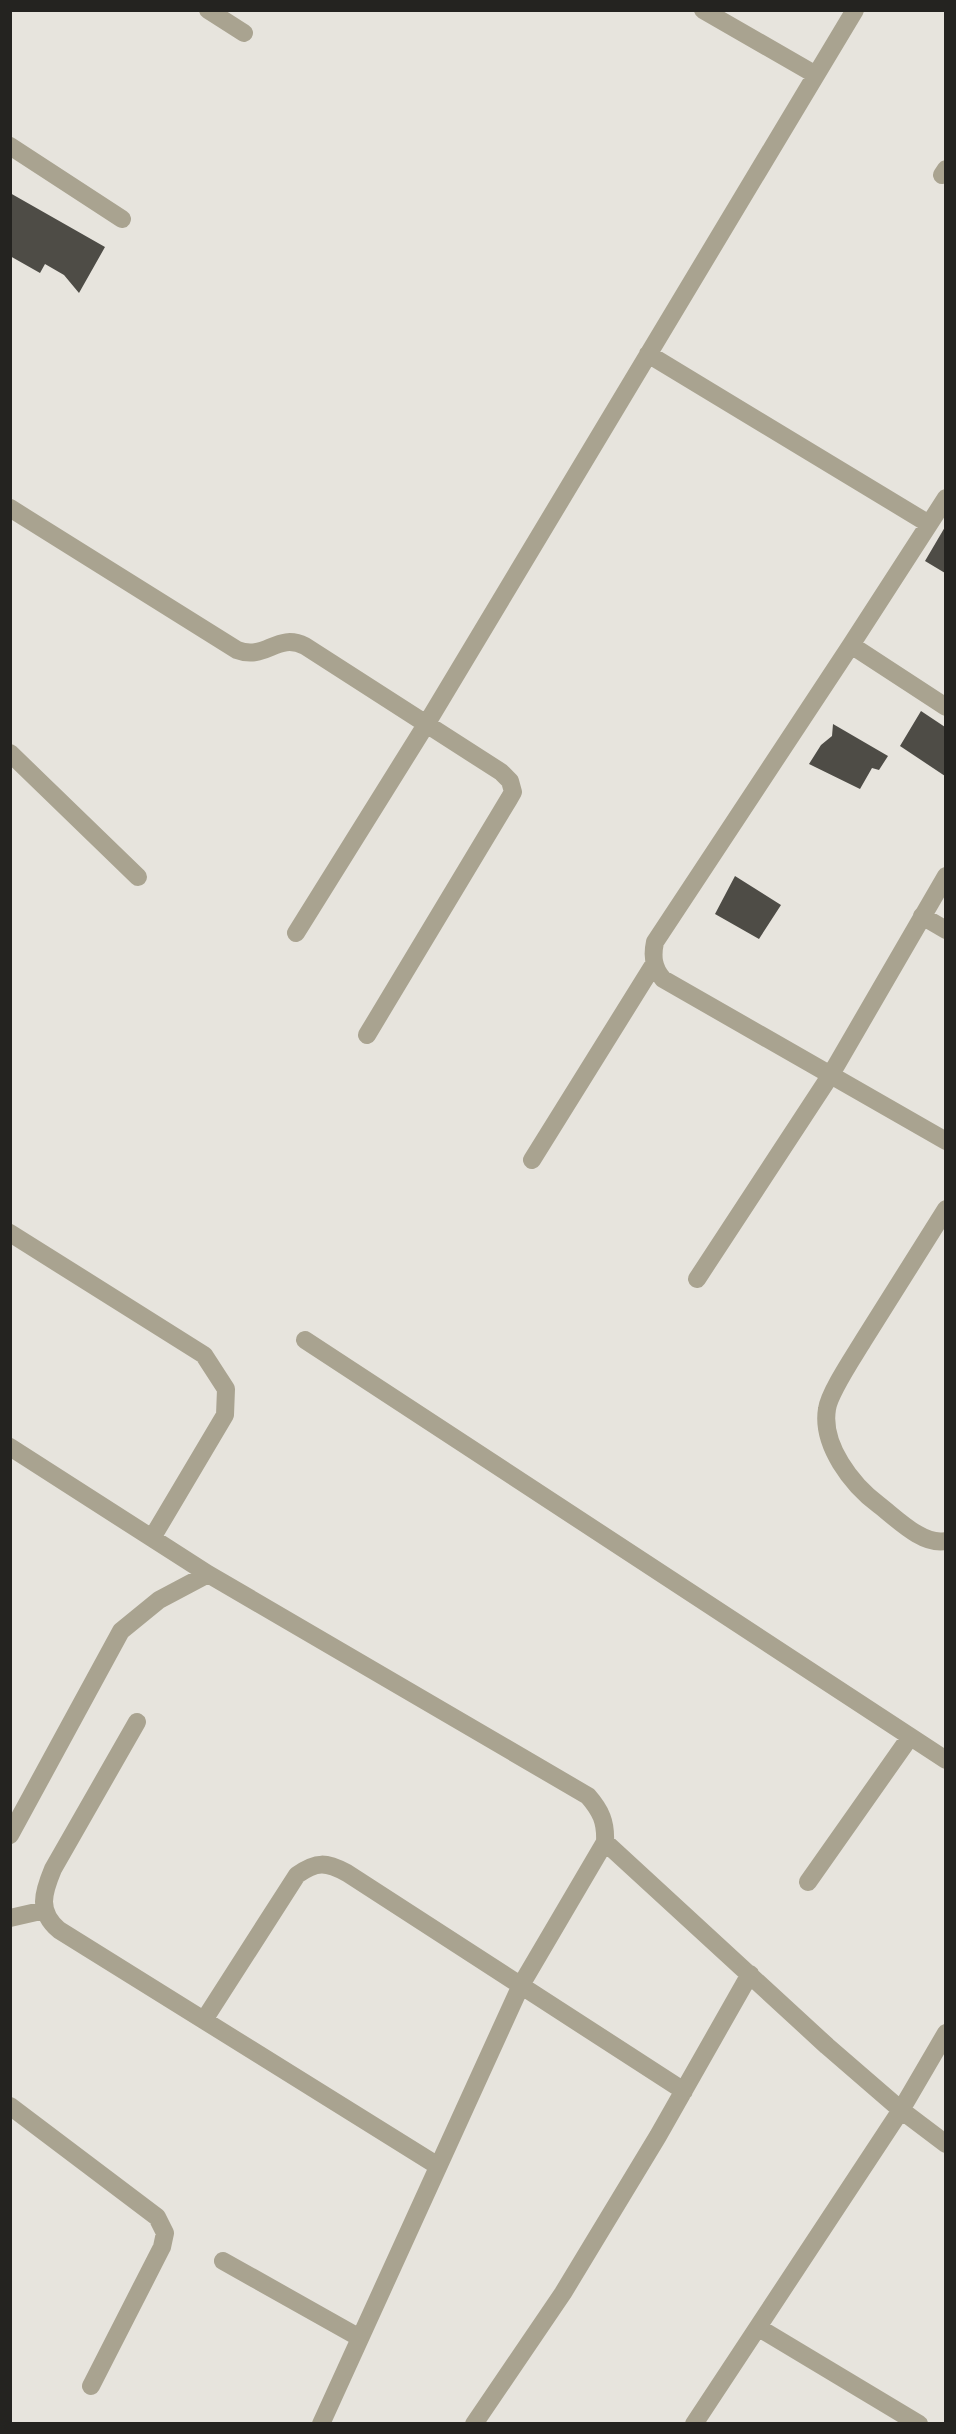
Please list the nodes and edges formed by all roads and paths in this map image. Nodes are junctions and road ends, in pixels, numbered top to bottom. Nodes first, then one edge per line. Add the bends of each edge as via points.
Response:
1 (208, 10) edge
2 (703, 10) edge
3 (855, 10) edge
4 (244, 33) dead end
5 (816, 75) junction
6 (10, 146) edge
7 (122, 219) dead end
8 (648, 354) junction
9 (945, 498) edge
10 (10, 508) edge
11 (929, 524) junction
12 (851, 645) junction
13 (945, 707) edge
14 (427, 723) junction
15 (10, 753) edge
16 (945, 876) edge
17 (138, 877) dead end
18 (922, 916) junction
19 (945, 930) edge
20 (296, 933) dead end
21 (654, 964) junction
22 (367, 1035) dead end
23 (830, 1076) junction
24 (945, 1141) edge
25 (532, 1160) dead end
26 (945, 1209) edge
27 (10, 1233) edge
28 (697, 1279) dead end
29 (305, 1340) dead end
30 (10, 1446) edge
31 (152, 1538) junction
32 (945, 1541) edge
33 (208, 1574) junction
34 (136, 1722) dead end
35 (910, 1737) junction
36 (945, 1760) edge
37 (10, 1835) edge
38 (605, 1842) junction
39 (808, 1882) dead end
40 (45, 1910) junction
41 (10, 1918) edge
42 (750, 1974) junction
43 (520, 1985) junction
44 (204, 2020) junction
45 (945, 2032) edge
46 (684, 2091) junction
47 (10, 2106) edge
48 (901, 2110) junction
49 (945, 2144) edge
50 (438, 2166) junction
51 (223, 2261) dead end
52 (759, 2328) junction
53 (360, 2338) junction
54 (91, 2386) dead end
55 (321, 2424) edge
56 (474, 2424) edge
57 (694, 2424) edge
58 (919, 2424) edge

1 - 4 street
2 - 5 street
3 - 5 street
5 - 8 street
6 - 7 street
8 - 11 street
8 - 14 street
9 - 11 street
10 - 14 street via 237,650 253,654 281,642 298,643
11 - 12 street
12 - 13 street
12 - 21 street via 655,942
14 - 20 street
14 - 22 street via 501,772 510,781 513,792
15 - 17 street
16 - 18 street
18 - 19 street
18 - 23 street
21 - 23 street via 663,979
21 - 25 street
23 - 24 street
23 - 28 street
26 - 32 street via 845,1370 827,1408 834,1450 871,1499 925,1538
27 - 31 street via 204,1355 226,1389 225,1415
29 - 35 street
30 - 31 street
31 - 33 street
33 - 37 street via 159,1600 122,1631
33 - 38 street via 588,1796 600,1809 606,1827
34 - 40 street via 53,1869 44,1890
35 - 36 street
35 - 39 street
38 - 42 street
38 - 43 street
40 - 41 street
40 - 44 street via 59,1930
42 - 46 street
42 - 48 street
43 - 44 street via 347,1873 322,1863 297,1875
43 - 46 street
43 - 50 street
44 - 50 street
45 - 48 street
46 - 56 street via 563,2293
47 - 54 street via 157,2217 165,2233 162,2247
48 - 49 street
48 - 52 street
50 - 53 street
51 - 53 street
52 - 57 street
52 - 58 street
53 - 55 street

